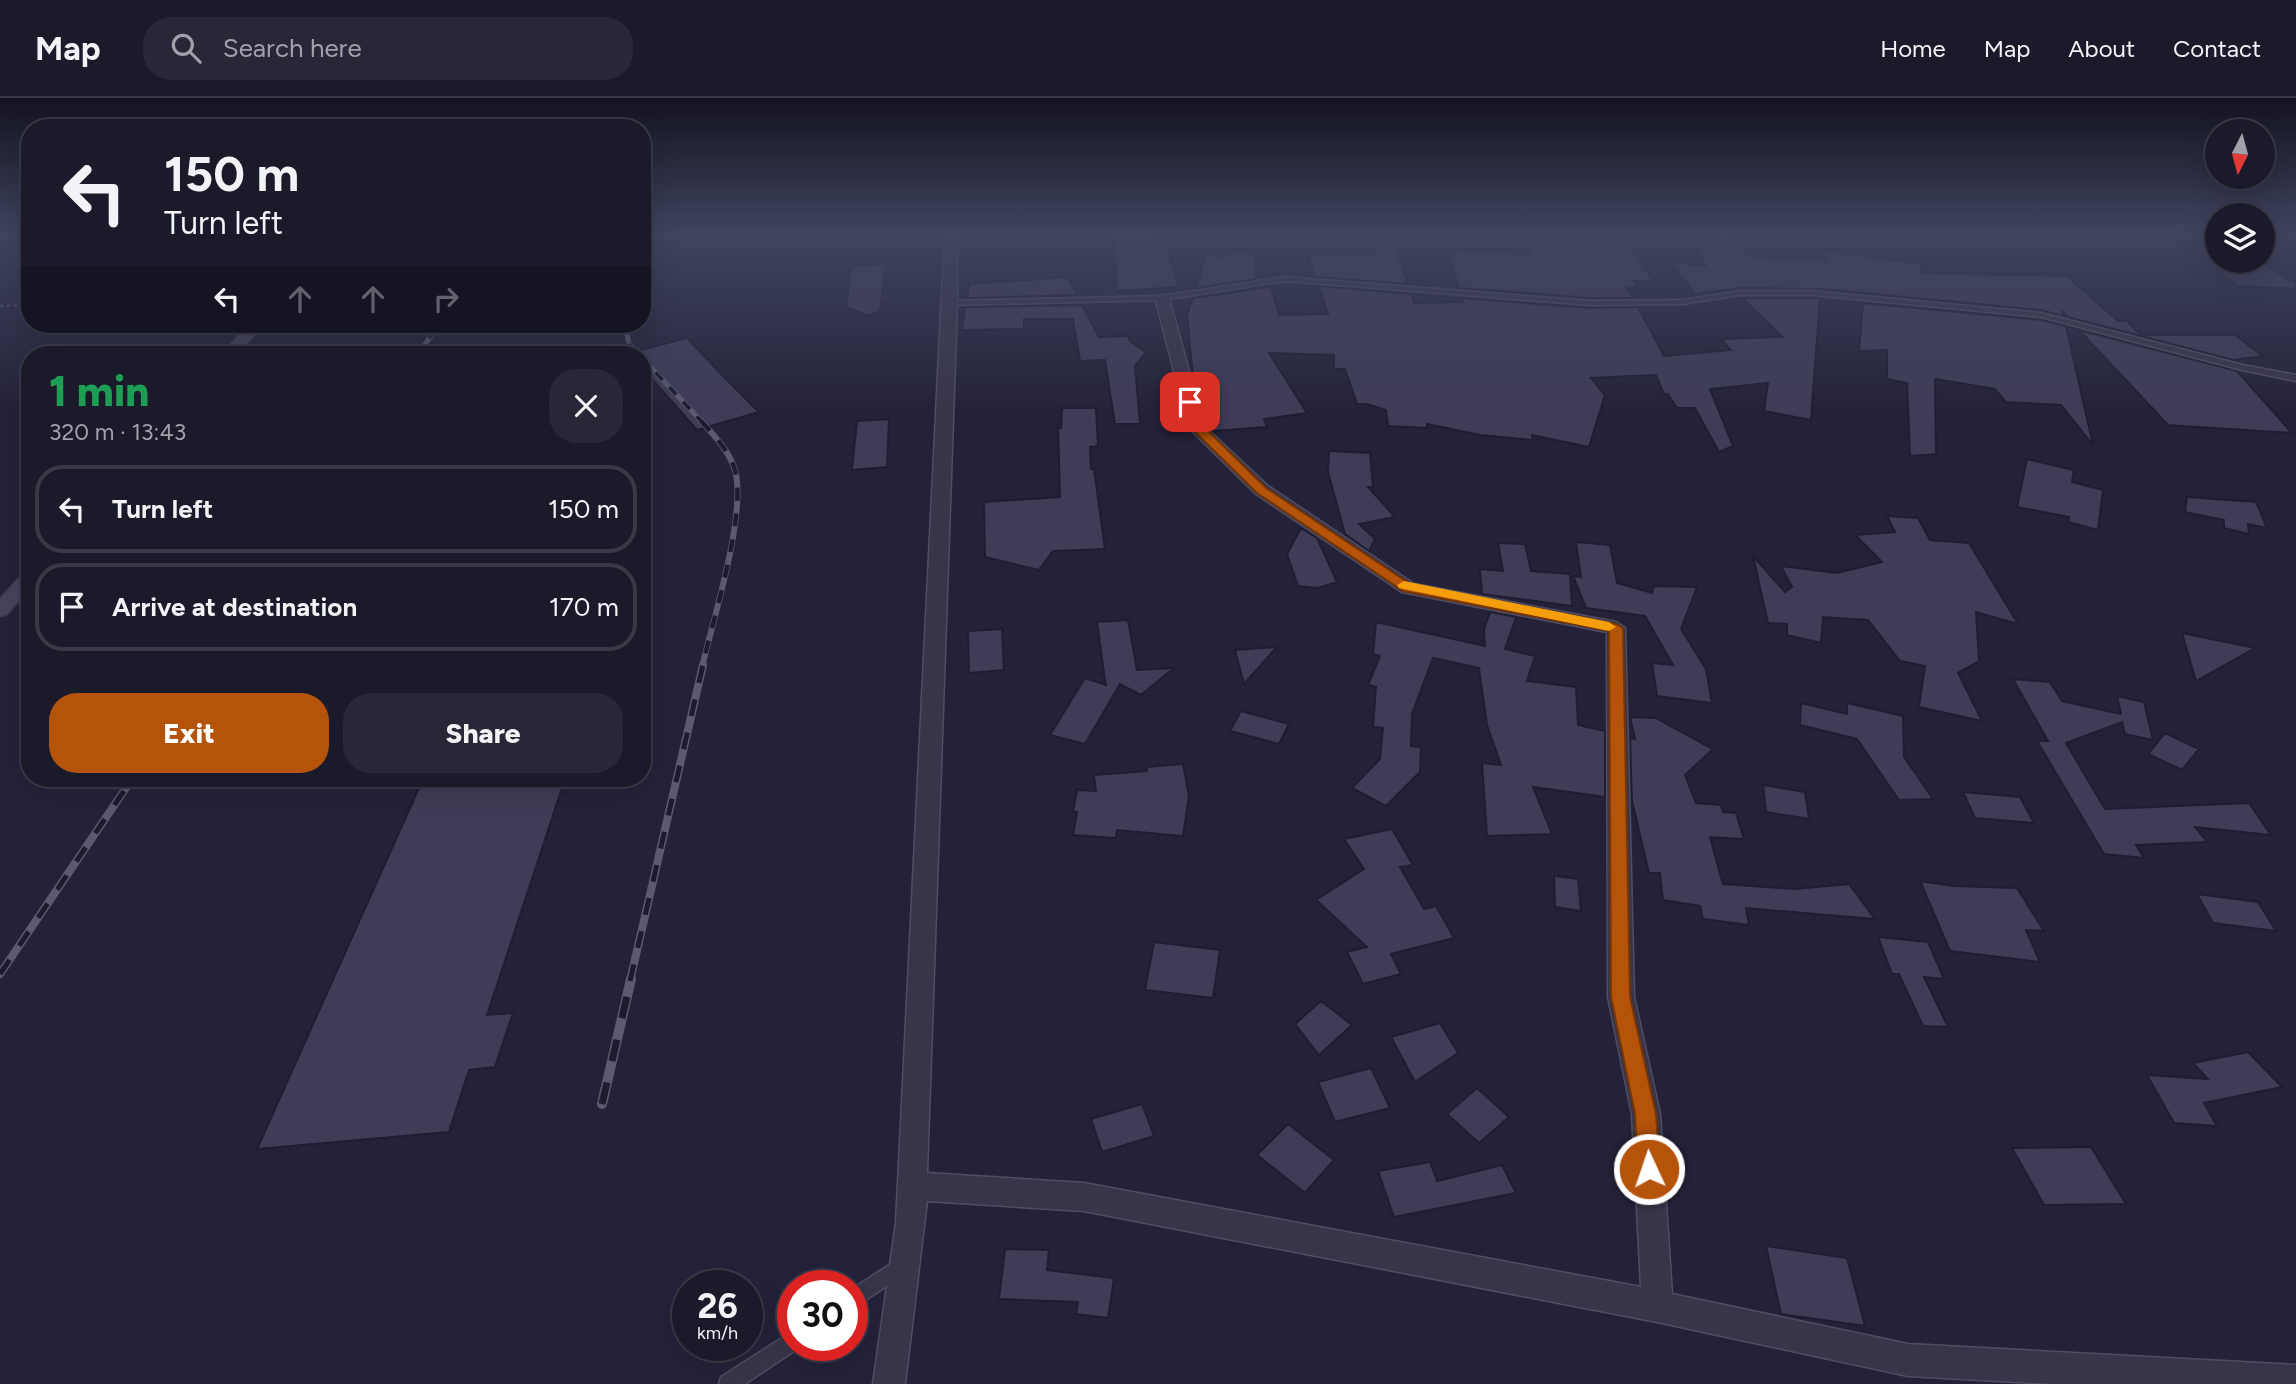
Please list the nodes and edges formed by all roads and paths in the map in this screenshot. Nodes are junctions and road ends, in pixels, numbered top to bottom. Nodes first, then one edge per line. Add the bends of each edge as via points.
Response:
1 (950, 292) edge
2 (1201, 292) edge
3 (1450, 292) edge
4 (1162, 298) junction
5 (950, 303) junction
6 (21, 305) edge
7 (0, 306) edge
8 (249, 333) edge
9 (237, 346) edge
10 (2296, 377) edge
11 (21, 587) edge
12 (0, 610) edge
13 (912, 1186) junction
14 (906, 1263) junction
15 (868, 1289) edge
16 (1657, 1306) junction
17 (777, 1351) edge
18 (2296, 1381) edge
19 (728, 1384) edge
20 (889, 1384) edge

1 - 5 street
2 - 4 lane
3 - 10 lane via 1590,303 1812,293 2041,315
4 - 5 lane
4 - 16 street via 1198,428 1262,490 1408,588 1616,628 1621,997 1646,1114
5 - 13 street
6 - 7 path
8 - 9 street
11 - 12 street
13 - 14 street
13 - 16 street via 1084,1198
14 - 15 lane
14 - 20 street
16 - 18 street via 1908,1360
17 - 19 lane

